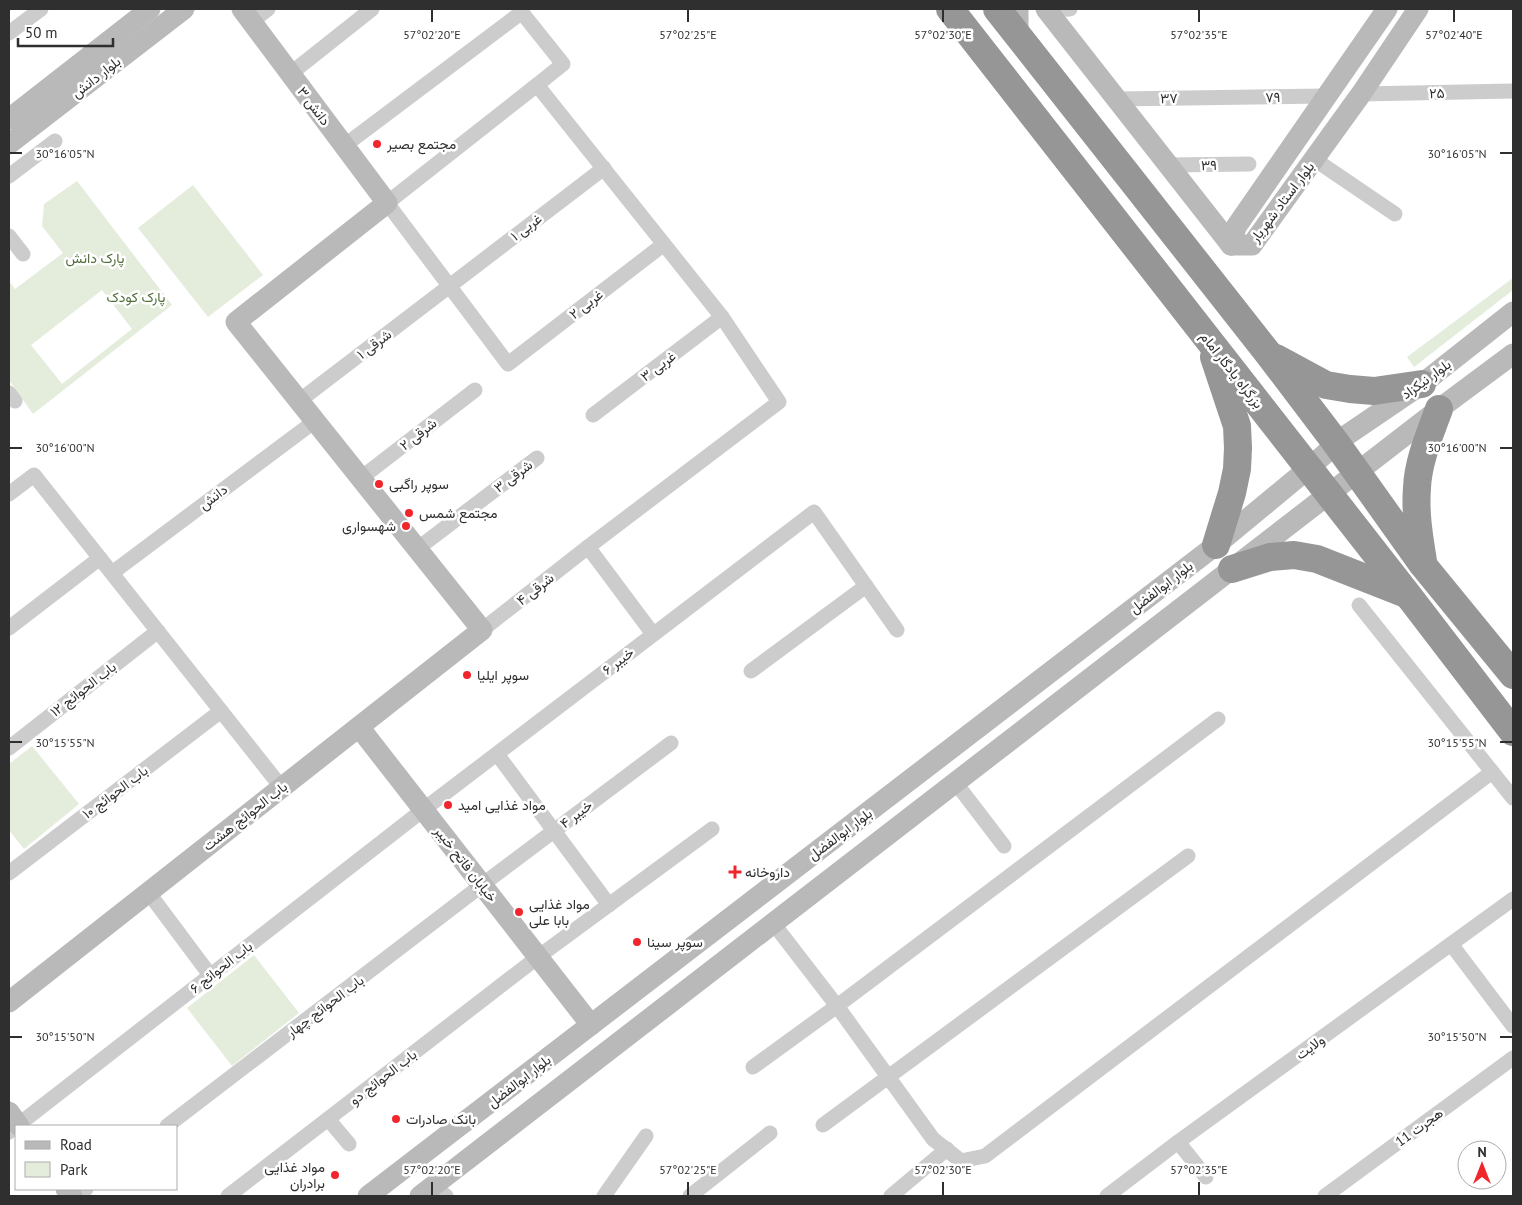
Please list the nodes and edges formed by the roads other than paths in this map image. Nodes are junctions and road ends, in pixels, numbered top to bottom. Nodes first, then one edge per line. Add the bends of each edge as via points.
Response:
1 (41, 9) edge
2 (150, 9) edge
3 (184, 9) edge
4 (268, 9) edge
5 (372, 9) edge
6 (950, 9) edge
7 (997, 9) edge
8 (1018, 9) edge
9 (1046, 9) edge
10 (1070, 9) edge
11 (1387, 9) edge
12 (1418, 9) edge
13 (521, 11) edge
14 (247, 15) edge
15 (9, 33) edge
16 (1018, 36) junction
17 (290, 74) junction
18 (537, 85) junction
19 (1513, 91) edge
20 (1361, 94) junction
21 (1325, 96) junction
22 (1221, 98) joint
23 (1116, 99) junction
24 (9, 119) edge
25 (54, 141) dead end
26 (9, 144) edge
27 (344, 146) junction
28 (1291, 146) junction
29 (1314, 159) junction
30 (1249, 164) dead end
31 (1168, 165) junction
32 (604, 168) junction
33 (9, 176) edge
34 (387, 203) junction
35 (1396, 214) dead end
36 (9, 236) edge
37 (664, 244) junction
38 (1231, 245) junction
39 (23, 254) dead end
40 (449, 286) junction
41 (1513, 312) edge
42 (722, 317) junction
43 (1208, 339) junction
44 (1267, 352) junction
45 (1513, 354) edge
46 (1422, 384) junction
47 (475, 390) dead end
48 (299, 401) junction
49 (1438, 409) junction
50 (593, 415) dead end
51 (315, 421) junction
52 (1336, 443) junction
53 (537, 458) dead end
54 (1309, 468) junction
55 (1357, 472) junction
56 (360, 478) junction
57 (9, 494) edge
58 (1328, 494) junction
59 (1216, 545) junction
60 (588, 547) junction
61 (417, 549) junction
62 (100, 558) junction
63 (1423, 565) junction
64 (1232, 569) junction
65 (112, 574) junction
66 (866, 586) junction
67 (1408, 595) junction
68 (1359, 605) dead end
69 (9, 628) edge
70 (482, 630) junction
71 (897, 630) dead end
72 (158, 631) junction
73 (653, 634) junction
74 (751, 670) dead end
75 (1513, 675) edge
76 (221, 712) junction
77 (1218, 719) dead end
78 (359, 727) junction
79 (1513, 732) edge
80 (670, 743) dead end
81 (9, 748) edge
82 (497, 754) junction
83 (1492, 772) junction
84 (955, 782) junction
85 (282, 788) junction
86 (899, 789) junction
87 (1513, 798) edge
88 (423, 810) junction
89 (916, 812) junction
90 (712, 829) dead end
91 (554, 831) junction
92 (1004, 846) dead end
93 (1188, 856) dead end
94 (9, 873) edge
95 (482, 885) junction
96 (148, 892) junction
97 (1513, 899) edge
98 (609, 905) junction
99 (773, 923) junction
100 (1451, 944) junction
101 (538, 957) junction
102 (210, 975) junction
103 (9, 1002) edge
104 (837, 1006) junction
105 (591, 1025) junction
106 (1513, 1026) edge
107 (1513, 1058) edge
108 (753, 1067) dead end
109 (888, 1077) junction
110 (328, 1119) junction
111 (14, 1124) edge
112 (168, 1125) edge
113 (822, 1125) dead end
114 (770, 1133) dead end
115 (646, 1136) dead end
116 (1178, 1142) junction
117 (348, 1144) dead end
118 (946, 1149) junction
119 (1206, 1177) dead end
120 (433, 1193) edge
121 (228, 1196) edge
122 (368, 1196) edge
123 (604, 1196) edge
124 (690, 1196) edge
125 (891, 1196) edge
126 (1107, 1196) edge
127 (1325, 1196) edge

1 - 15 street
2 - 24 street, بلوار دانش
3 - 26 street, بلوار دانش
4 - 14 street
5 - 17 street
6 - 43 highway, بزرگراه یادگار امام
7 - 16 highway
8 - 16 street
9 - 10 street
9 - 23 street
11 - 21 street, بلوار استاد شهریار
12 - 20 street, بلوار استاد شهریار
13 - 18 street via 562,64
13 - 27 street
14 - 17 street, دانش ۳
16 - 44 highway
17 - 27 street, دانش ۳
18 - 32 street
18 - 34 street
19 - 20 street, ۲۵
20 - 29 street, بلوار استاد شهریار
21 - 22 street, ۷۹
21 - 28 street, بلوار استاد شهریار
22 - 23 street, ۳۷
23 - 31 street
25 - 33 street
27 - 34 street, دانش ۳
28 - 29 street
28 - 38 street, بلوار استاد شهریار via 1236,227
29 - 35 street
29 - 38 street, بلوار استاد شهریار via 1252,245
30 - 31 street, ۳۹
31 - 38 street
32 - 37 street
32 - 40 street, ۱ غربی
34 - 40 street
34 - 48 street via 236,322
36 - 39 street
37 - 40 street, ۲ غربی via 508,364
37 - 42 street
40 - 48 street, ۱ شرقی
41 - 46 street, بلوار نیکزاد
42 - 50 street, ۳ غربی
42 - 60 street, ۴ شرقی via 779,402
43 - 54 highway, بزرگراه یادگار امام
43 - 59 highway via 1237,426 1238,448 1232,493
44 - 46 highway via 1326,385 1374,391
44 - 52 highway
45 - 49 street
46 - 52 street, بلوار نیکزاد
47 - 56 street, ۲ شرقی
48 - 51 street
49 - 55 street
49 - 63 highway via 1422,456 1417,486
51 - 56 street
51 - 65 street, دانش
52 - 54 street, بلوار نیکزاد
52 - 55 highway
53 - 61 street, ۳ شرقی
54 - 58 highway, بزرگراه یادگار امام
54 - 59 street, بلوار ابوالفضل
55 - 58 street, بلوار ابوالفضل
55 - 63 highway
56 - 61 street
57 - 62 street via 34,475
58 - 64 street, بلوار ابوالفضل
58 - 67 highway, بزرگراه یادگار امام
59 - 86 street, بلوار ابوالفضل
60 - 70 street, ۴ شرقی
60 - 73 street
61 - 70 street
62 - 65 street
62 - 69 street
63 - 75 highway
64 - 67 highway via 1270,556 1294,555 1318,559
64 - 84 street, بلوار ابوالفضل
65 - 72 street
66 - 71 street
66 - 73 street, خیبر ۶ via 814,512
66 - 74 street
67 - 79 highway, بزرگراه یادگار امام
68 - 83 street
70 - 78 street, باب الحوائج هشت
72 - 76 street
72 - 81 street, باب الحوائج ۱۲
73 - 82 street, خیبر ۶
76 - 85 street
76 - 94 street, باب الحوائج ۱۰
77 - 104 street
78 - 85 street, باب الحوائج هشت
78 - 88 street, خیابان فاتح خیبر
80 - 91 street, خیبر ۴
82 - 88 street, خیبر ۶
82 - 91 street
83 - 87 street
83 - 118 street via 985,1156 961,1161
84 - 89 street, بلوار ابوالفضل
84 - 92 street
85 - 96 street, باب الحوائج هشت
86 - 89 street
86 - 105 street, بلوار ابوالفضل
88 - 95 street, خیابان فاتح خیبر
88 - 102 street, باب الحوائج ۶
89 - 99 street, بلوار ابوالفضل
90 - 98 street, باب الحوائج دو
91 - 95 street, خیبر ۴
91 - 98 street
93 - 109 street
95 - 101 street, خیابان فاتح خیبر
95 - 112 street, باب الحوائج چهار
96 - 102 street
96 - 103 street, باب الحوائج هشت
97 - 100 street, ولایت
98 - 101 street, باب الحوائج دو
99 - 104 street
99 - 120 street, بلوار ابوالفضل
100 - 106 street
100 - 116 street, ولایت
101 - 105 street, خیابان فاتح خیبر
101 - 110 street, باب الحوائج دو
102 - 111 street, باب الحوائج ۶
104 - 108 street
104 - 109 street
105 - 122 street, بلوار ابوالفضل
107 - 127 street, هجرت 11
109 - 113 street
109 - 118 street via 933,1139
110 - 117 street
110 - 121 street, باب الحوائج دو
114 - 124 street
115 - 123 street
116 - 119 street
116 - 126 street, ولایت
118 - 125 street

